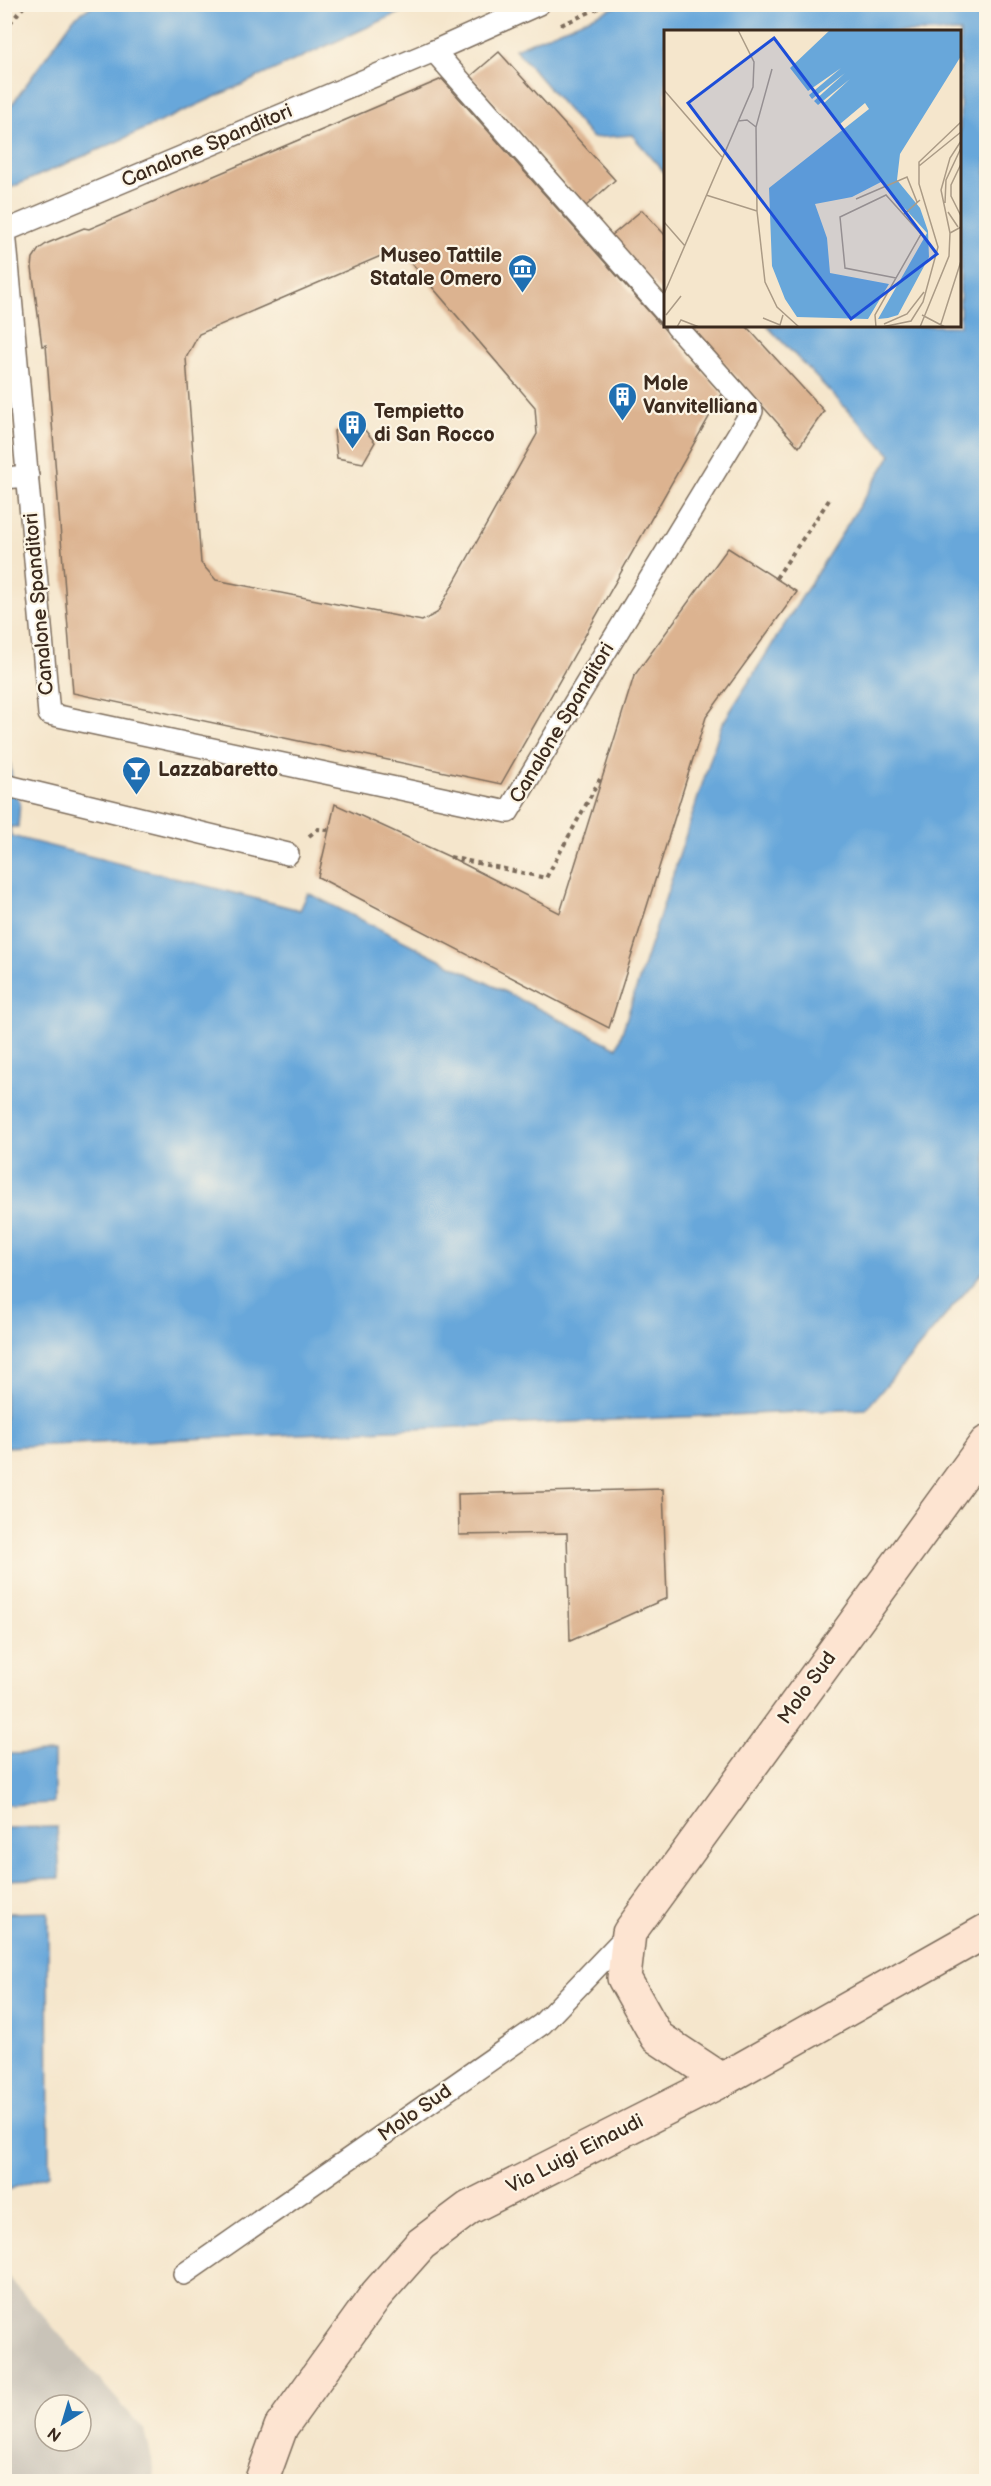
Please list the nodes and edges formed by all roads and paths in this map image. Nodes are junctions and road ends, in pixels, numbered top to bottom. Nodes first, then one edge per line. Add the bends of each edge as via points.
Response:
1 (26, 4) edge
2 (539, 4) edge
3 (4, 30) edge
4 (434, 51) junction
5 (664, 311) edge
6 (677, 327) edge
7 (28, 476) junction
8 (4, 478) edge
9 (829, 501) dead end
10 (776, 578) dead end
11 (600, 779) dead end
12 (9, 786) edge
13 (288, 854) dead end
14 (450, 857) dead end
15 (987, 1443) edge
16 (987, 1932) edge
17 (629, 1933) junction
18 (722, 2080) junction
19 (184, 2274) dead end
20 (261, 2481) edge

1 - 3 path
2 - 4 lane, Canalone Spanditori
4 - 5 lane
4 - 7 lane, Canalone Spanditori via 5,231
6 - 7 lane, Canalone Spanditori via 752,411 507,812 49,714
7 - 8 lane
9 - 10 path
11 - 14 path via 546,878
12 - 13 lane
15 - 17 street, Molo Sud
16 - 18 street, Via Luigi Einaudi
17 - 18 street, Molo Sud via 624,1978 657,2037
17 - 19 lane, Molo Sud via 542,2024
18 - 20 street, Via Luigi Einaudi via 468,2208 421,2244 376,2295 281,2427

